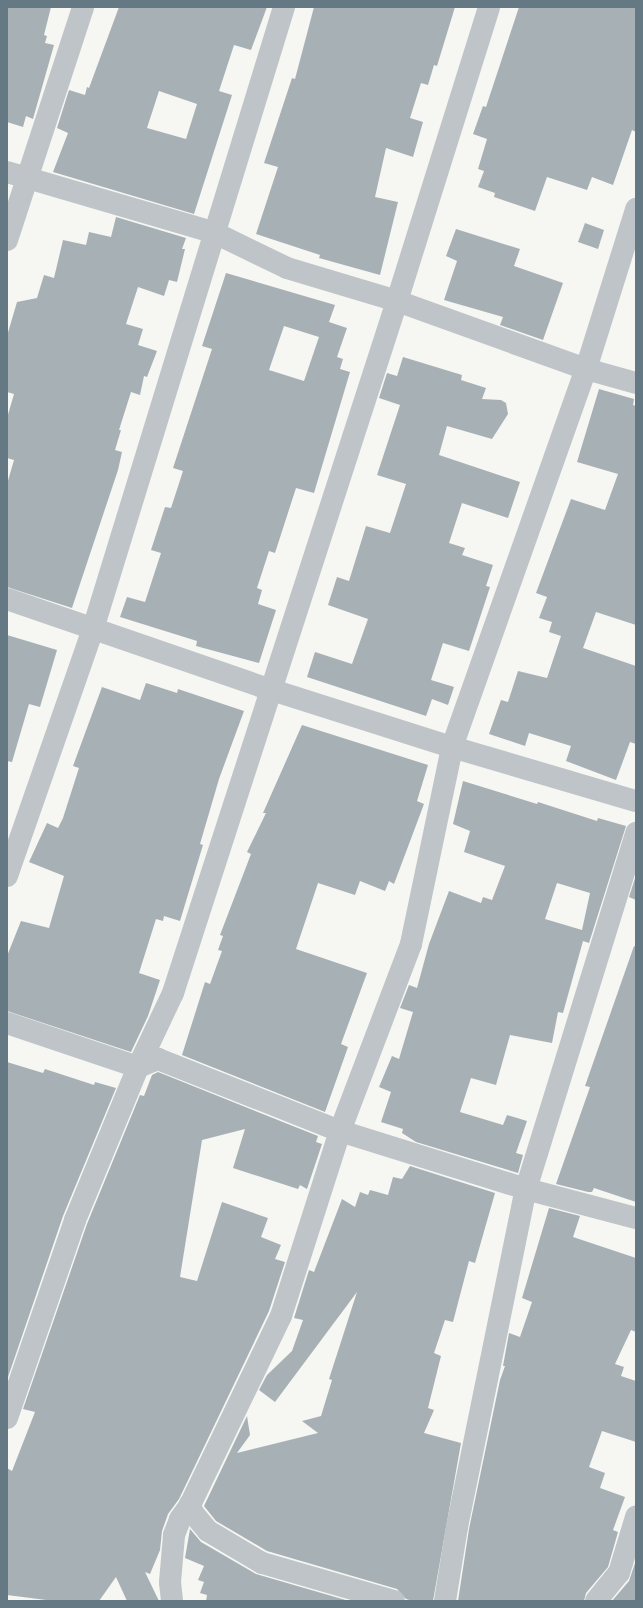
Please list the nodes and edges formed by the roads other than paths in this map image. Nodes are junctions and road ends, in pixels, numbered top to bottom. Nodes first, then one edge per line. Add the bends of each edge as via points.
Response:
1 (83, 7) edge
2 (284, 7) edge
3 (489, 7) edge
4 (17, 175) edge
5 (636, 209) edge
6 (215, 233) junction
7 (7, 240) edge
8 (397, 301) junction
9 (586, 369) junction
10 (636, 383) edge
11 (7, 599) edge
12 (93, 629) junction
13 (272, 690) junction
14 (452, 747) junction
15 (636, 801) edge
16 (636, 833) edge
17 (7, 876) edge
18 (7, 1023) edge
19 (138, 1067) junction
20 (340, 1131) junction
21 (526, 1189) junction
22 (636, 1218) edge
23 (7, 1418) edge
24 (190, 1505) junction
25 (636, 1517) edge
26 (599, 1600) edge
27 (172, 1601) edge
28 (394, 1601) edge
29 (445, 1601) edge

1 - 4 street
2 - 6 street
3 - 8 street
4 - 6 street
4 - 7 street
5 - 9 street
6 - 8 street via 287,268
6 - 12 street
8 - 9 street
8 - 13 street
9 - 10 street
9 - 14 street
11 - 12 street
12 - 13 street
12 - 17 street
13 - 14 street
13 - 19 street via 173,992
14 - 15 street
14 - 20 street via 411,944
16 - 21 street
18 - 19 street
19 - 20 street via 158,1059
19 - 23 street via 75,1220
20 - 21 street
20 - 24 street via 281,1316
21 - 22 street
21 - 29 street via 457,1528
24 - 27 street via 180,1519 174,1535 170,1582
24 - 28 street via 192,1513 208,1531 262,1563
25 - 26 street via 619,1573

